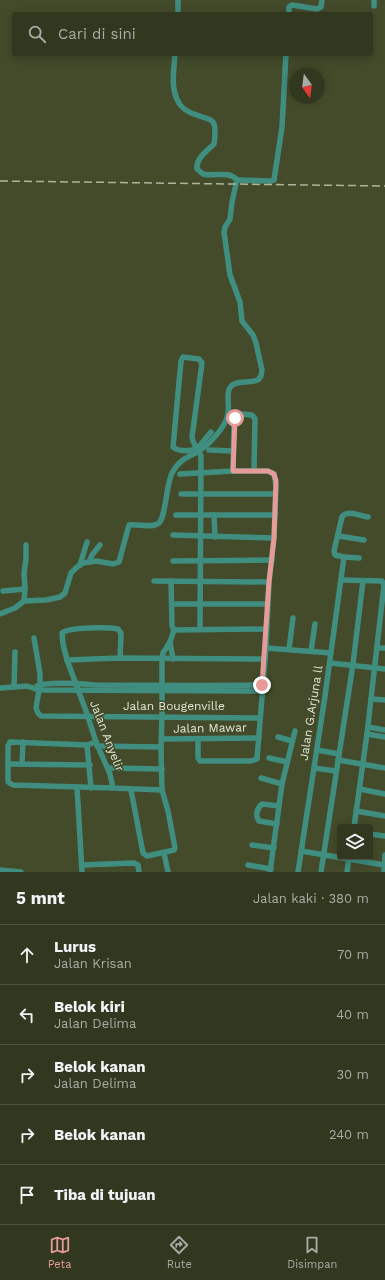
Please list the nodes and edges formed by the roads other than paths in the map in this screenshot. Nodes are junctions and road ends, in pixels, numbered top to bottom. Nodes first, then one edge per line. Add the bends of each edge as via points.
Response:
1 (178, 0) edge
2 (322, 0) edge
3 (178, 12) edge
4 (289, 12) edge
5 (175, 56) edge
6 (286, 56) edge
7 (237, 180) junction
8 (211, 432) dead end
9 (198, 450) junction
10 (209, 450) dead end
11 (233, 451) junction
12 (233, 471) junction
13 (254, 471) junction
14 (201, 472) junction
15 (180, 474) dead end
16 (181, 494) dead end
17 (201, 494) junction
18 (275, 494) junction
19 (176, 515) dead end
20 (200, 515) junction
21 (214, 515) junction
22 (275, 515) junction
23 (368, 517) dead end
24 (173, 535) dead end
25 (200, 536) junction
26 (339, 536) junction
27 (215, 537) junction
28 (274, 538) junction
29 (364, 540) dead end
30 (87, 542) dead end
31 (26, 545) dead end
32 (100, 546) dead end
33 (344, 557) junction
34 (359, 558) dead end
35 (201, 560) junction
36 (272, 560) junction
37 (173, 561) dead end
38 (89, 562) junction
39 (80, 565) junction
40 (341, 580) junction
41 (154, 581) dead end
42 (201, 581) junction
43 (363, 581) junction
44 (171, 582) junction
45 (269, 582) junction
46 (25, 589) junction
47 (3, 591) dead end
48 (24, 601) junction
49 (200, 603) junction
50 (172, 604) junction
51 (268, 604) junction
52 (383, 605) edge
53 (0, 614) edge
54 (293, 618) dead end
55 (315, 624) dead end
56 (382, 626) edge
57 (200, 629) junction
58 (266, 629) junction
59 (174, 630) junction
60 (34, 638) dead end
61 (170, 642) junction
62 (266, 648) junction
63 (377, 648) junction
64 (385, 648) edge
65 (289, 649) junction
66 (311, 651) junction
67 (16, 652) dead end
68 (332, 653) junction
69 (120, 658) junction
70 (162, 659) junction
71 (173, 659) junction
72 (264, 659) junction
73 (67, 660) junction
74 (330, 663) junction
75 (353, 664) junction
76 (375, 667) junction
77 (385, 669) edge
78 (75, 684) junction
79 (262, 685) junction
80 (14, 687) junction
81 (40, 687) junction
82 (0, 688) edge
83 (109, 688) junction
84 (162, 688) junction
85 (225, 688) junction
86 (78, 690) junction
87 (262, 691) junction
88 (371, 699) junction
89 (385, 700) edge
90 (88, 716) junction
91 (162, 717) junction
92 (260, 718) junction
93 (368, 727) junction
94 (385, 730) edge
95 (295, 731) dead end
96 (367, 734) junction
97 (385, 737) edge
98 (259, 738) junction
99 (278, 738) dead end
100 (162, 739) junction
101 (198, 739) junction
102 (292, 741) junction
103 (23, 742) junction
104 (92, 744) junction
105 (161, 747) junction
106 (317, 750) junction
107 (338, 757) junction
108 (269, 758) dead end
109 (287, 762) junction
110 (8, 764) junction
111 (22, 764) junction
112 (363, 764) junction
113 (90, 765) junction
114 (108, 768) junction
115 (314, 768) junction
116 (385, 768) edge
117 (162, 769) junction
118 (336, 771) junction
119 (261, 778) dead end
120 (282, 784) junction
121 (77, 787) junction
122 (91, 788) junction
123 (109, 788) junction
124 (360, 789) junction
125 (132, 790) junction
126 (162, 790) junction
127 (385, 794) edge
128 (279, 806) junction
129 (356, 811) junction
130 (385, 816) edge
131 (277, 824) junction
132 (354, 824) edge
133 (373, 834) edge
134 (385, 836) edge
135 (252, 845) dead end
136 (274, 848) junction
137 (301, 851) junction
138 (164, 853) junction
139 (385, 855) edge
140 (323, 856) junction
141 (337, 857) edge
142 (349, 860) edge
143 (358, 860) edge
144 (82, 865) junction
145 (248, 865) dead end
146 (384, 866) junction
147 (0, 870) edge
148 (271, 870) edge
149 (21, 872) edge
150 (82, 872) edge
151 (139, 872) edge
152 (168, 872) edge
153 (298, 872) edge
154 (321, 872) edge
155 (347, 872) edge
156 (384, 872) edge

1 - 3 street
2 - 4 street via 321,7 317,9 292,5
5 - 7 street via 174,86 178,102 185,110 211,120 214,124 214,144 200,158 197,169 203,174 230,175
6 - 7 street via 282,127 274,180
7 - 9 street via 229,221 224,229 229,269 240,302 243,323 256,341 262,372 258,380 230,387 227,417 209,443
8 - 9 street
9 - 9 street via 185,451 172,446 181,361 185,357 199,359 202,363 192,437
9 - 14 street
9 - 38 street via 183,459 172,474 160,522 153,525 129,525 119,562
10 - 11 street
11 - 12 street
11 - 13 street via 235,417 239,414 253,416
12 - 13 street
12 - 14 street
13 - 18 street via 268,471 274,474
14 - 15 street
14 - 17 street
16 - 17 street
17 - 18 street
17 - 20 street
18 - 22 street
19 - 20 street
20 - 21 street
20 - 25 street
21 - 22 street
21 - 27 street
22 - 28 street
23 - 26 street via 344,514
24 - 25 street
25 - 27 street
25 - 35 street
26 - 29 street
26 - 33 street via 334,551 335,555
27 - 28 street
28 - 36 street
30 - 39 street
31 - 46 street
32 - 38 street
33 - 34 street
33 - 40 street, Jalan G.Arjuna ll
35 - 36 street
35 - 37 street
35 - 42 street
36 - 45 street
38 - 39 street
39 - 48 street via 72,573 65,593 60,597
40 - 43 street
40 - 68 street, Jalan G.Arjuna ll
41 - 44 street
42 - 44 street
42 - 45 street
42 - 49 street
43 - 52 street via 384,583
43 - 75 street
44 - 50 street
45 - 51 street
46 - 47 street
46 - 48 street
48 - 53 street
49 - 50 street
49 - 51 street
49 - 57 street
50 - 59 street
51 - 58 street
52 - 56 street
54 - 65 street
55 - 66 street
56 - 63 street
57 - 58 street
57 - 59 street
58 - 62 street
59 - 61 street
60 - 81 street
61 - 70 street
61 - 71 street
62 - 65 street
62 - 72 street
63 - 64 street
63 - 76 street
65 - 66 street
66 - 68 street
67 - 80 street
68 - 74 street, Jalan G.Arjuna ll
69 - 70 street
69 - 73 street
69 - 73 street, Jalan Anyelir via 119,629 78,628 62,633
70 - 71 street
70 - 84 street
71 - 72 street
72 - 79 street
73 - 78 street, Jalan Anyelir
74 - 75 street
74 - 106 street, Jalan G.Arjuna ll
75 - 76 street
75 - 107 street
76 - 77 street
76 - 88 street
78 - 81 street
78 - 83 street
78 - 86 street, Jalan Anyelir
79 - 85 street
79 - 87 street
80 - 81 street
80 - 82 street
81 - 86 street
81 - 90 street, Jalan Bougenville via 36,708 40,715
83 - 84 street
83 - 86 street
84 - 85 street
84 - 91 street
85 - 87 street
86 - 90 street, Jalan Anyelir
87 - 92 street
88 - 89 street
88 - 93 street
90 - 91 street, Jalan Bougenville
90 - 104 street, Jalan Anyelir
91 - 92 street, Jalan Bougenville
91 - 100 street
92 - 98 street
93 - 94 street
93 - 96 street
95 - 102 street
96 - 97 street
96 - 112 street
98 - 101 street, Jalan Mawar
98 - 101 street via 257,759 251,762 200,761
99 - 102 street
100 - 101 street, Jalan Mawar
100 - 105 street
102 - 109 street
103 - 104 street
103 - 110 street via 9,743
103 - 111 street
104 - 105 street
104 - 113 street
104 - 114 street, Jalan Anyelir
105 - 117 street
106 - 107 street
106 - 115 street, Jalan G.Arjuna ll
107 - 112 street
107 - 118 street
108 - 109 street
109 - 120 street
110 - 111 street
110 - 121 street via 10,785
111 - 113 street
112 - 116 street
112 - 124 street
113 - 122 street
114 - 117 street
114 - 123 street, Jalan Anyelir
115 - 118 street
115 - 137 street, Jalan G.Arjuna ll
117 - 126 street
118 - 140 street
119 - 120 street
120 - 128 street
121 - 122 street
121 - 144 street
122 - 123 street
123 - 125 street, Jalan Anyelir
124 - 127 street
124 - 129 street
125 - 126 street, Jalan Anyelir
125 - 138 street via 143,853 147,856
126 - 138 street via 175,848
128 - 131 street
128 - 131 street via 262,804 257,814 259,821
129 - 130 street
129 - 132 street
131 - 136 street
133 - 134 street
135 - 136 street
136 - 148 street
137 - 140 street
137 - 153 street, Jalan G.Arjuna ll
138 - 152 street
139 - 146 street
140 - 141 street
140 - 154 street
142 - 155 street
143 - 146 street
144 - 150 street
144 - 151 street via 134,863 138,865
145 - 148 street
146 - 156 street
147 - 149 street

